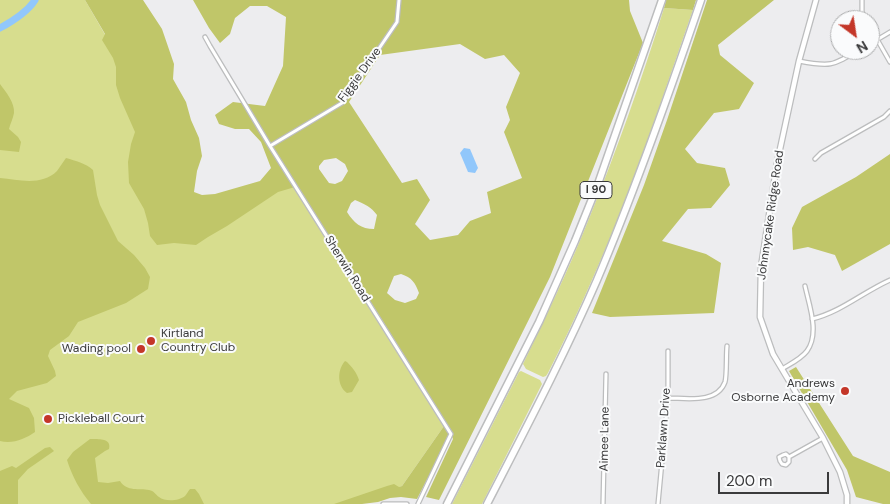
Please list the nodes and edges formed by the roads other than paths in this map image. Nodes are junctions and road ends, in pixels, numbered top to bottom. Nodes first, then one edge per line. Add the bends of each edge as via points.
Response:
1 (400, 0) edge
2 (662, 0) edge
3 (816, 0) edge
4 (700, 2) edge
5 (205, 37) dead end
6 (880, 45) edge
7 (840, 60) edge
8 (799, 61) junction
9 (890, 62) edge
10 (890, 112) edge
11 (270, 146) junction
12 (815, 159) dead end
13 (890, 280) edge
14 (805, 286) dead end
15 (812, 319) junction
16 (727, 346) dead end
17 (668, 351) dead end
18 (782, 369) junction
19 (606, 374) dead end
20 (668, 398) junction
21 (822, 438) junction
22 (789, 457) dead end
23 (383, 504) edge
24 (407, 504) edge
25 (418, 504) edge
26 (448, 504) edge
27 (487, 504) edge
28 (603, 504) edge
29 (658, 504) edge
30 (847, 504) edge

1 - 11 street, Figgie Drive via 397,22 342,103
2 - 26 highway, I 90 via 575,241
3 - 8 main road, Johnnycake Ridge Road
4 - 27 highway, I 90 via 627,209 552,375
5 - 11 street, Sherwin Road
6 - 9 street
7 - 8 street via 820,65
8 - 18 main road, Johnnycake Ridge Road via 777,163 761,267 760,317
10 - 12 street
11 - 25 street, Sherwin Road via 451,434
13 - 15 street via 836,311
14 - 15 street
15 - 18 street via 812,341 807,350
16 - 20 street via 725,382 718,393 705,398
17 - 20 street, Parklawn Drive
18 - 21 main road, Johnnycake Ridge Road
19 - 28 street, Aimee Lane
20 - 29 street, Parklawn Drive
21 - 22 street
21 - 30 main road, Johnnycake Ridge Road via 840,472
23 - 24 street

